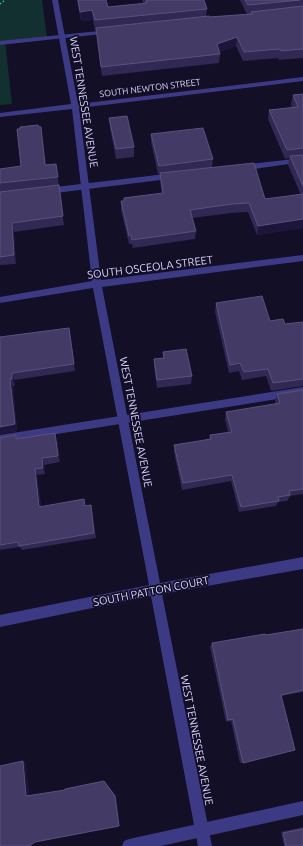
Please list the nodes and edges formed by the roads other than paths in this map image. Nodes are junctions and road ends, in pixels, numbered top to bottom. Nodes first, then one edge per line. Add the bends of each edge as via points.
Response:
1 (55, 0) edge
2 (116, 31) edge
3 (61, 37) junction
4 (0, 43) edge
5 (303, 79) edge
6 (75, 106) junction
7 (0, 115) edge
8 (303, 160) edge
9 (233, 168) edge
10 (186, 174) edge
11 (85, 186) junction
12 (38, 192) edge
13 (303, 258) edge
14 (97, 284) junction
15 (0, 300) edge
16 (303, 392) edge
17 (123, 419) junction
18 (0, 439) edge
19 (303, 563) edge
20 (156, 589) junction
21 (0, 621) edge
22 (303, 808) edge
23 (202, 830) junction
24 (129, 846) edge
25 (204, 846) edge

1 - 3 street, WEST TENNESSEE AVENUE
2 - 3 street
3 - 4 street
3 - 6 street, WEST TENNESSEE AVENUE
5 - 6 street, SOUTH NEWTON STREET
6 - 7 street, SOUTH NEWTON STREET
6 - 11 street, WEST TENNESSEE AVENUE
8 - 9 street
10 - 11 street
11 - 12 street
11 - 14 street, WEST TENNESSEE AVENUE
13 - 14 street, SOUTH OSCEOLA STREET
14 - 15 street, SOUTH OSCEOLA STREET
14 - 17 street, WEST TENNESSEE AVENUE
16 - 17 street
17 - 18 street
17 - 20 street, WEST TENNESSEE AVENUE
19 - 20 street, SOUTH PATTON COURT
20 - 21 street, SOUTH PATTON COURT
20 - 23 street, WEST TENNESSEE AVENUE
22 - 23 street
23 - 24 street
23 - 25 street, WEST TENNESSEE AVENUE

